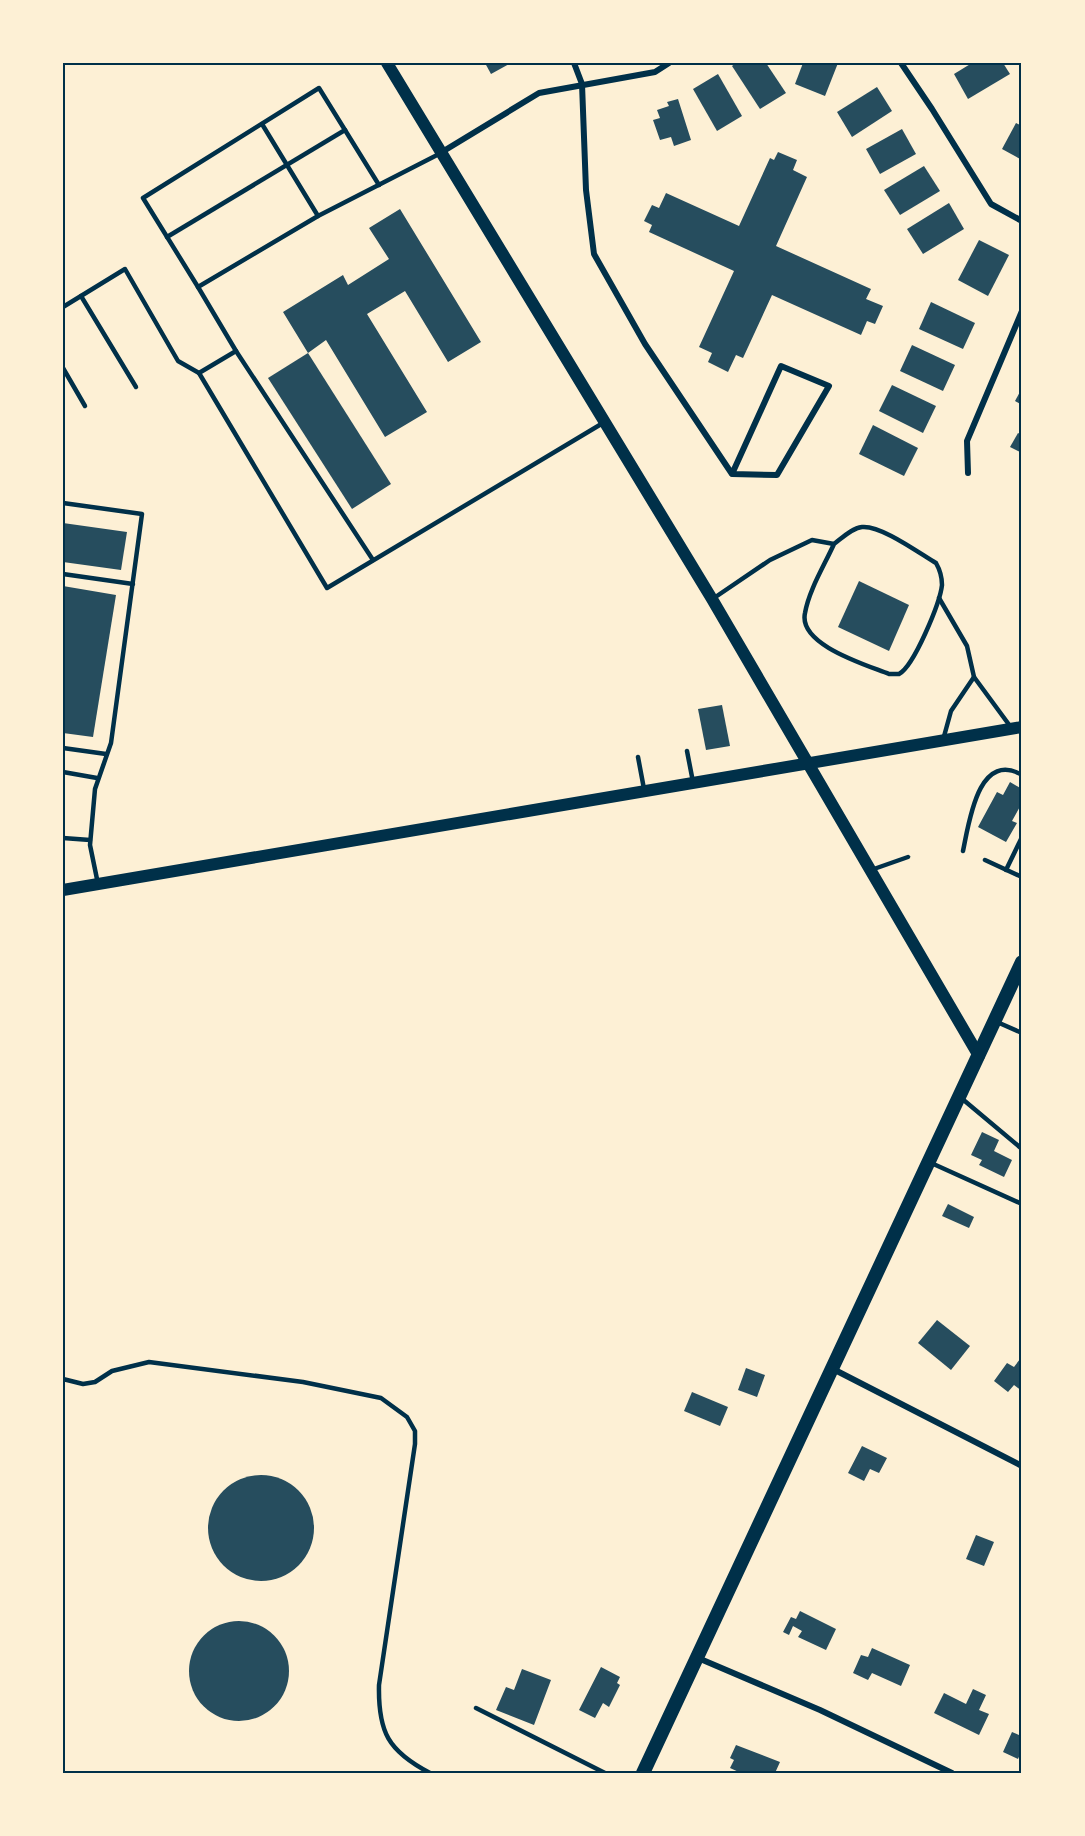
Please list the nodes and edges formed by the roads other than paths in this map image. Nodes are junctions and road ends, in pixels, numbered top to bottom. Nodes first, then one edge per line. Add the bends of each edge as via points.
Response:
1 (387, 63) edge
2 (574, 63) edge
3 (669, 63) edge
4 (901, 63) edge
5 (582, 84) junction
6 (262, 124) junction
7 (345, 130) junction
8 (442, 152) junction
9 (287, 165) junction
10 (379, 185) junction
11 (318, 216) junction
12 (1022, 221) edge
13 (167, 237) junction
14 (198, 287) junction
15 (81, 296) junction
16 (63, 307) edge
17 (1022, 311) edge
18 (236, 351) junction
19 (63, 368) edge
20 (199, 373) junction
21 (136, 387) dead end
22 (85, 406) dead end
23 (606, 422) junction
24 (968, 473) dead end
25 (732, 474) junction
26 (63, 503) edge
27 (834, 544) junction
28 (373, 560) junction
29 (63, 574) edge
30 (133, 584) junction
31 (939, 598) junction
32 (712, 599) junction
33 (974, 677) junction
34 (1017, 728) edge
35 (943, 740) junction
36 (63, 748) edge
37 (687, 750) dead end
38 (106, 754) junction
39 (638, 758) dead end
40 (808, 762) junction
41 (63, 772) edge
42 (1022, 775) edge
43 (97, 778) junction
44 (693, 782) junction
45 (644, 789) junction
46 (1022, 837) edge
47 (63, 838) edge
48 (90, 840) junction
49 (963, 851) dead end
50 (908, 857) dead end
51 (985, 861) dead end
52 (871, 870) junction
53 (1006, 870) junction
54 (1022, 877) edge
55 (98, 884) junction
56 (63, 890) edge
57 (1022, 962) edge
58 (995, 1021) junction
59 (1022, 1033) edge
60 (979, 1056) junction
61 (960, 1097) junction
62 (1022, 1149) edge
63 (929, 1162) junction
64 (1022, 1204) edge
65 (833, 1369) junction
66 (63, 1379) edge
67 (1022, 1466) edge
68 (698, 1658) junction
69 (476, 1708) dead end
70 (430, 1773) edge
71 (605, 1773) edge
72 (643, 1773) edge
73 (952, 1773) edge

1 - 8 main road
2 - 5 street
3 - 5 street via 655,72
4 - 12 street via 991,204
5 - 8 street via 540,93
5 - 25 street via 586,190 594,254 645,344
6 - 7 lane via 319,88
6 - 9 lane
6 - 13 lane via 143,198
7 - 9 lane
7 - 10 lane
8 - 10 lane
8 - 23 main road
9 - 11 lane
9 - 13 lane
10 - 11 lane
11 - 14 lane
13 - 14 lane
14 - 18 lane
15 - 16 lane
15 - 20 lane via 125,269 178,360
15 - 21 lane
17 - 24 street via 967,441
18 - 20 lane
18 - 28 lane
19 - 22 lane
20 - 28 lane via 327,588
23 - 28 lane
23 - 32 main road
25 - 25 street via 777,476 829,386 781,366
26 - 30 lane via 142,514
27 - 31 lane via 861,527 875,528 936,563 942,584
27 - 31 lane via 804,615 806,628 825,647 889,674 899,674 909,663
27 - 32 lane via 812,540 770,560
29 - 30 lane
30 - 38 lane via 111,743
31 - 33 lane via 967,646
32 - 40 main road
33 - 34 lane
33 - 35 lane via 951,711
34 - 35 main road
35 - 40 main road
36 - 38 lane
37 - 44 lane
38 - 43 lane
39 - 45 lane
40 - 44 main road
40 - 52 main road
41 - 43 lane
42 - 49 lane via 1006,770 986,778 972,808
43 - 48 lane
44 - 45 main road
45 - 55 main road
46 - 53 lane
47 - 48 lane
48 - 55 lane
50 - 52 lane
51 - 53 lane
52 - 60 main road
53 - 54 lane
55 - 56 main road
57 - 58 main road
58 - 59 lane
58 - 60 main road
60 - 61 main road
61 - 62 lane
61 - 63 main road
63 - 64 lane
63 - 65 main road
65 - 67 street
65 - 68 main road
66 - 70 lane via 83,1384 95,1382 112,1371 149,1362 303,1382 381,1398 407,1417 415,1431 415,1444 378,1713 386,1740 410,1763
68 - 72 main road
68 - 73 street
69 - 71 lane

